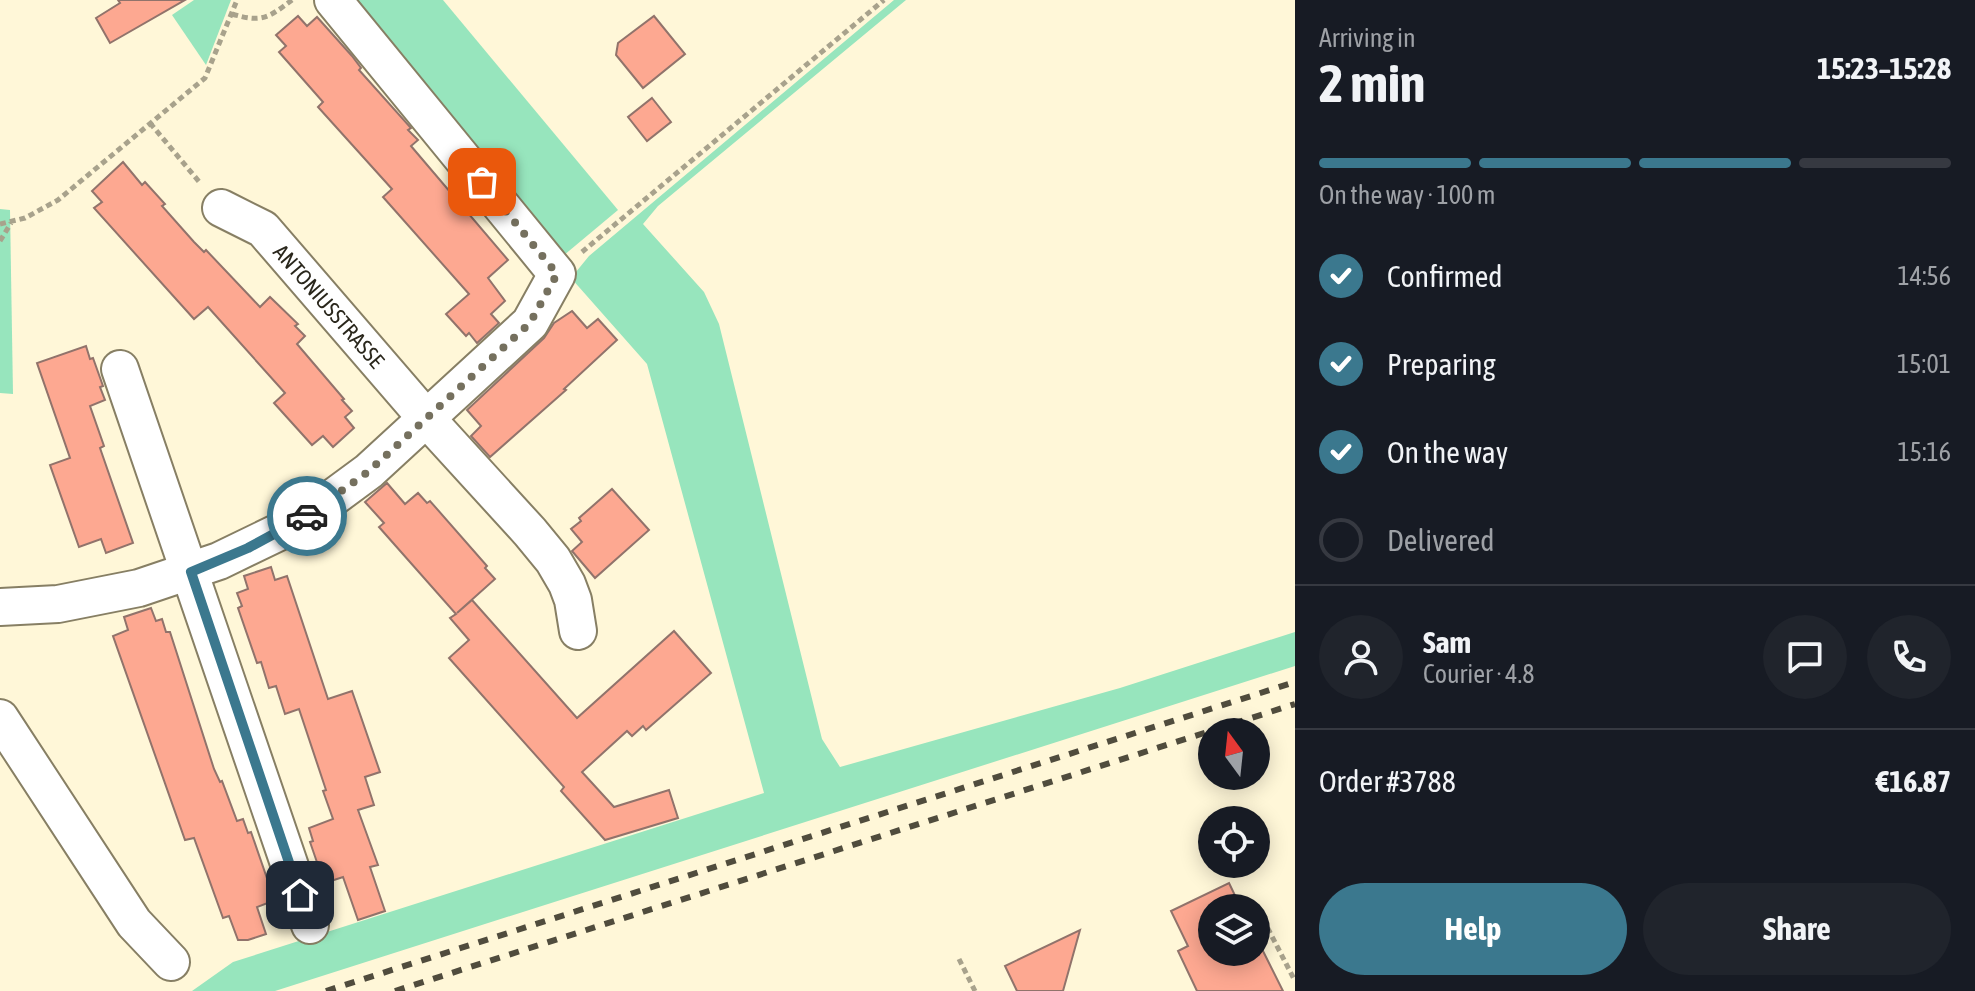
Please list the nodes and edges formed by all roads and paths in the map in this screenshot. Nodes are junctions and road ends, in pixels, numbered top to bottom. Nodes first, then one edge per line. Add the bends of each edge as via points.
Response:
1 (237, 0) edge
2 (292, 0) edge
3 (333, 0) edge
4 (884, 0) edge
5 (232, 14) junction
6 (150, 123) junction
7 (221, 208) joint
8 (11, 223) junction
9 (0, 224) edge
10 (0, 241) edge
11 (557, 274) junction
12 (120, 369) dead end
13 (426, 418) junction
14 (191, 572) junction
15 (0, 607) edge
16 (578, 631) dead end
17 (0, 718) edge
18 (310, 925) dead end
19 (1270, 933) edge
20 (959, 959) dead end
21 (171, 962) dead end
22 (1295, 981) edge
23 (975, 991) edge

1 - 5 path
2 - 5 path via 259,20
3 - 11 street
4 - 11 path
5 - 6 path via 205,78
6 - 7 path
6 - 8 path via 58,200
7 - 13 street, ANTONIUSSTRASSE via 263,229
8 - 9 path
8 - 10 path
11 - 13 street via 530,323
12 - 14 street
13 - 14 street via 369,471 312,513
13 - 16 street, ANTONIUSSTRASSE via 553,560 573,600
14 - 15 street via 97,598
14 - 18 street
17 - 21 street via 134,923
19 - 22 path
20 - 23 path

